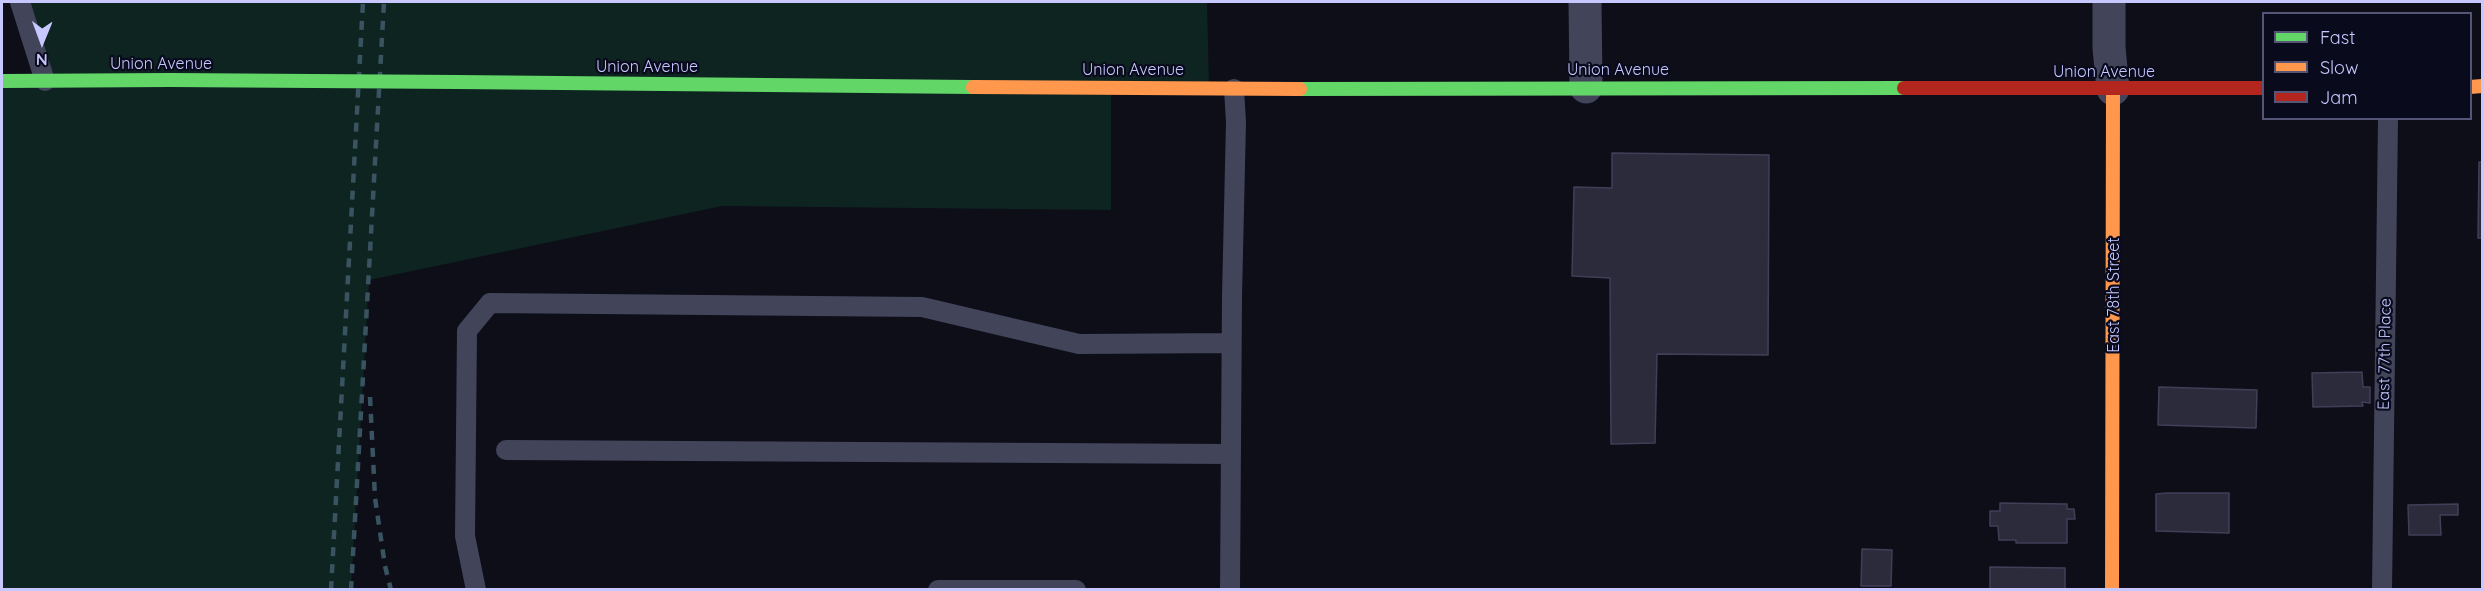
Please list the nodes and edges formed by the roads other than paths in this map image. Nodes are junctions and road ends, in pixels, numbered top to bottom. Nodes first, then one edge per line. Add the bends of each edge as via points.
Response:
1 (20, 2) edge
2 (1586, 2) edge
3 (2109, 2) edge
4 (2, 81) edge
5 (45, 81) junction
6 (1586, 87) junction
7 (2262, 88) edge
8 (1234, 89) junction
9 (2113, 89) junction
10 (2388, 120) edge
11 (1231, 343) junction
12 (506, 450) dead end
13 (1231, 454) junction
14 (1065, 589) edge
15 (476, 590) edge
16 (938, 590) edge
17 (1076, 590) edge
18 (1230, 590) edge
19 (2112, 590) edge
20 (2382, 590) edge

1 - 5 lane
2 - 6 street
3 - 9 street, East 78th Street
4 - 5 main road, Union Avenue
5 - 8 main road, Union Avenue, bridge
6 - 8 main road, Union Avenue
6 - 9 main road, Union Avenue
7 - 9 main road, Union Avenue
8 - 11 lane
9 - 19 main road, East 78th Street
10 - 20 lane, East 77th Place
11 - 13 lane
11 - 15 lane via 1078,344 922,307 490,303 468,331 465,536
12 - 13 lane
13 - 18 lane
14 - 16 lane
14 - 17 lane

